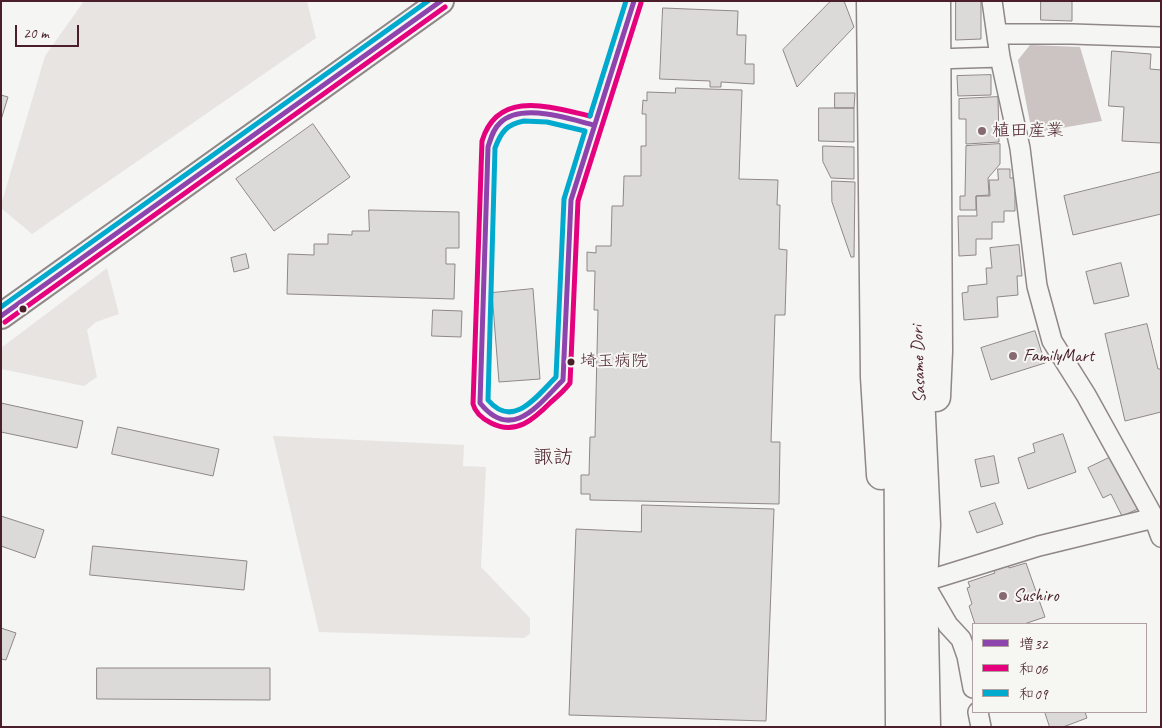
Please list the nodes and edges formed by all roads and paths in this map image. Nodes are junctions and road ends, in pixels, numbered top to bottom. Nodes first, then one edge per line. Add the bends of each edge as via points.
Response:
1 (441, 1) edge
2 (871, 1) edge
3 (891, 1) edge
4 (911, 1) edge
5 (936, 1) edge
6 (992, 1) edge
7 (997, 34) junction
8 (1161, 37) edge
9 (1000, 57) junction
10 (936, 59) junction
11 (1, 316) edge
12 (908, 356) junction
13 (1154, 518) junction
14 (926, 525) junction
15 (1161, 537) edge
16 (922, 582) junction
17 (898, 607) junction
18 (972, 683) edge
19 (978, 713) edge
20 (900, 727) edge
21 (926, 727) edge
22 (981, 727) edge

1 - 11 street
2 - 17 main road via 875,377 880,471
3 - 12 main road, Sasame Dori
4 - 12 main road, Sasame Dori
5 - 10 main road
6 - 7 street
7 - 8 street
7 - 9 street
9 - 10 street
9 - 13 street via 1020,148 1037,286 1052,341
10 - 14 main road via 938,351
12 - 14 main road, Sasame Dori
12 - 17 main road, Sasame Dori
13 - 15 street
13 - 16 street via 1038,546
14 - 16 main road, Sasame Dori
16 - 18 street via 961,639
16 - 21 main road, Sasame Dori
17 - 20 main road, Sasame Dori
19 - 22 street

